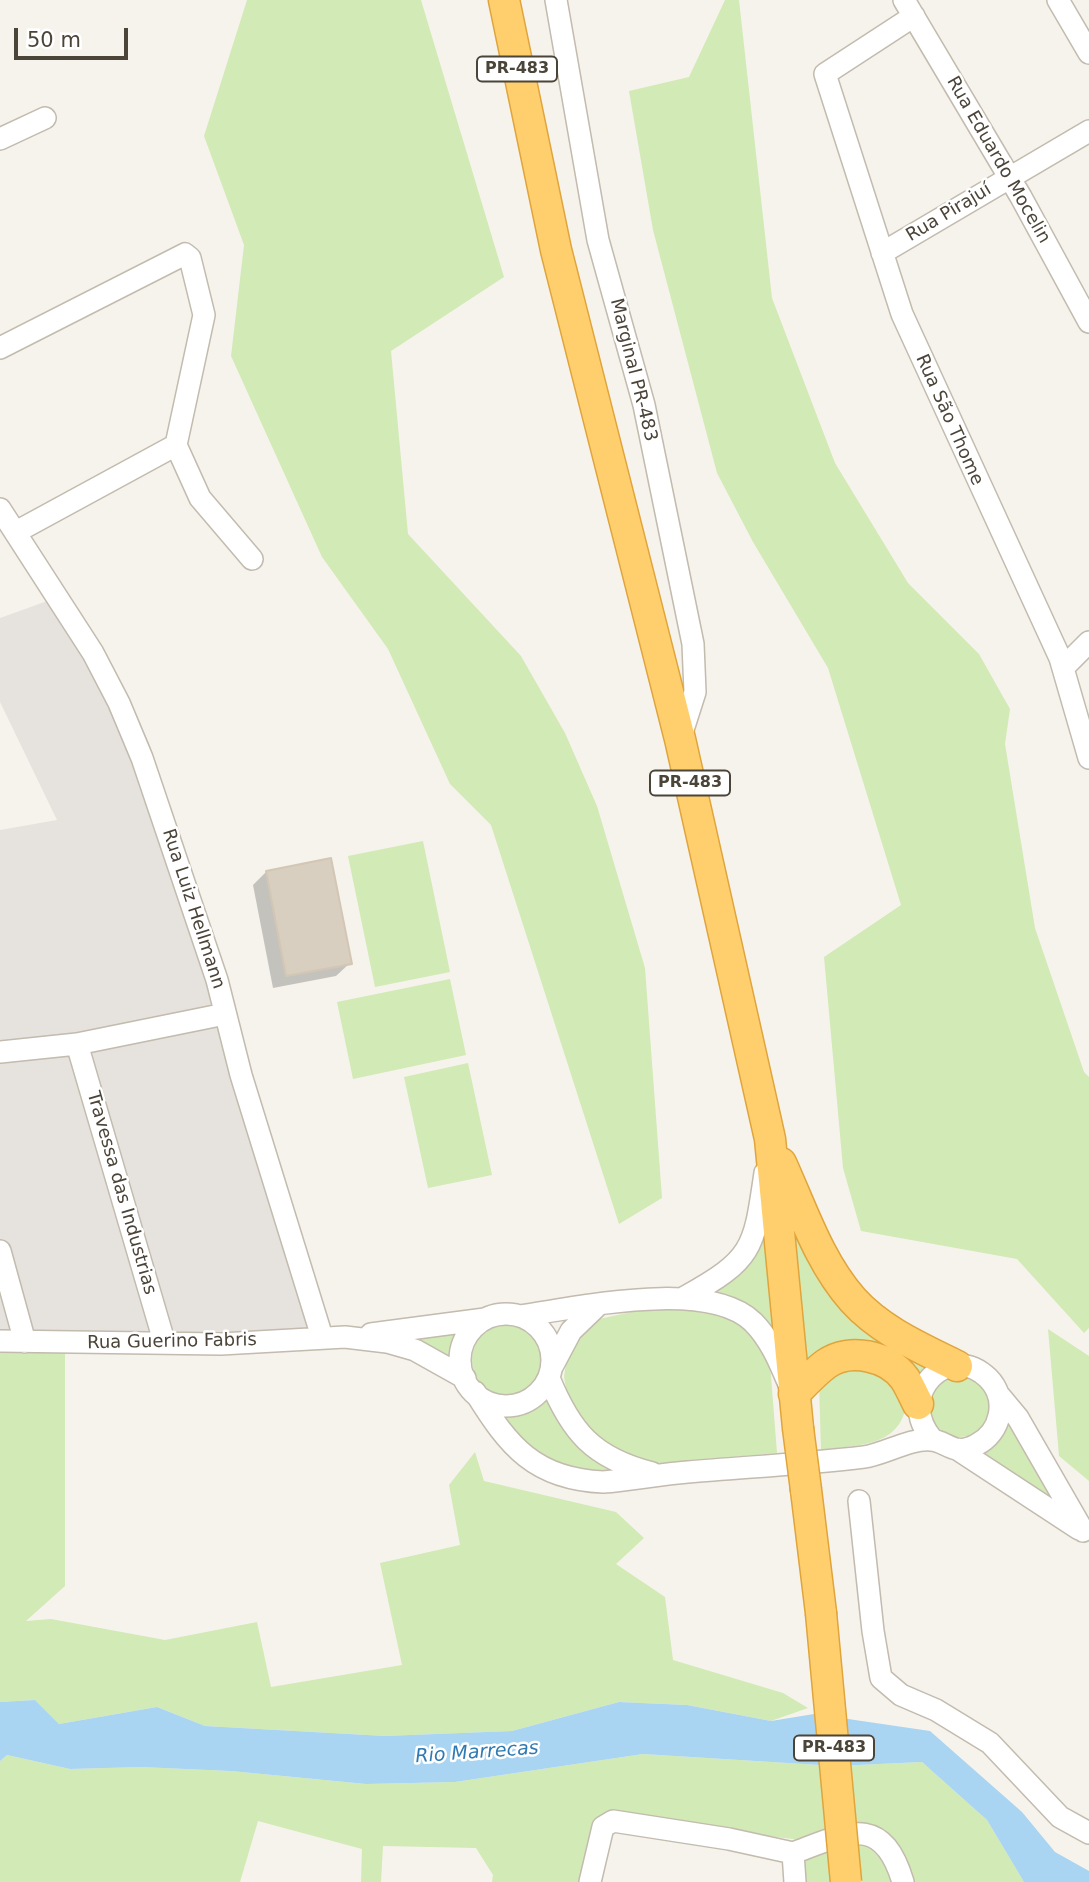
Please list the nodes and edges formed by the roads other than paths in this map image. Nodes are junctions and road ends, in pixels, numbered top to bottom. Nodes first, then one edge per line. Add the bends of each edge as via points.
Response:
1 (504, 0) edge
2 (556, 0) edge
3 (1058, 0) edge
4 (909, 8) edge
5 (1089, 53) edge
6 (45, 118) dead end
7 (1089, 131) edge
8 (0, 139) edge
9 (1009, 177) junction
10 (882, 253) junction
11 (1089, 322) edge
12 (0, 348) edge
13 (176, 445) junction
14 (0, 509) edge
15 (16, 532) junction
16 (252, 559) dead end
17 (1089, 642) edge
18 (1063, 668) junction
19 (680, 738) junction
20 (1089, 758) edge
21 (225, 1014) junction
22 (77, 1044) junction
23 (0, 1052) edge
24 (770, 1139) junction
25 (0, 1251) edge
26 (685, 1297) junction
27 (597, 1306) junction
28 (519, 1316) junction
29 (485, 1319) junction
30 (322, 1337) junction
31 (345, 1337) junction
32 (0, 1340) edge
33 (164, 1341) junction
34 (25, 1342) junction
35 (957, 1366) junction
36 (550, 1373) junction
37 (470, 1385) junction
38 (793, 1394) junction
39 (998, 1394) junction
40 (918, 1404) junction
41 (932, 1440) junction
42 (957, 1450) junction
43 (657, 1475) junction
44 (859, 1501) dead end
45 (1086, 1533) edge
46 (1089, 1833) edge
47 (793, 1853) junction
48 (590, 1882) edge
49 (795, 1882) edge
50 (846, 1882) edge
51 (903, 1882) edge

1 - 19 highway, PR-483 via 559,263
2 - 19 street, Marginal PR-483 via 598,240 644,405 693,644 695,692
3 - 5 street
4 - 9 street, Rua Eduardo Mocelin
4 - 10 street, Rua São Thome via 825,74
6 - 8 street
7 - 9 street, Rua Pirajuí
9 - 10 street, Rua Pirajuí
9 - 11 street, Rua Eduardo Mocelin
10 - 18 street, Rua São Thome via 902,314
12 - 13 street via 180,254 190,258 204,315
13 - 15 street
13 - 16 street via 200,498
14 - 15 street, Rua Luiz Hellmann
15 - 21 street, Rua Luiz Hellmann via 93,653 119,703 165,823
17 - 18 street
18 - 20 street, Rua São Thome
19 - 24 highway, PR-483
21 - 22 street
21 - 30 street, Rua Luiz Hellmann
22 - 23 street
22 - 33 street, Travessa das Industrias
24 - 26 street via 756,1233 740,1260
24 - 35 highway via 823,1257 854,1301 894,1333
24 - 38 highway, PR-483
25 - 34 street
26 - 27 street
26 - 38 street via 735,1310 752,1321 772,1346
27 - 28 street
27 - 36 street via 571,1331
28 - 29 street
28 - 36 street via 545,1335 550,1345
29 - 31 street
29 - 37 street via 463,1345 461,1356
30 - 31 street, Rua Guerino Fabris
30 - 33 street, Rua Guerino Fabris via 221,1344
31 - 37 street via 415,1350
32 - 34 street, Rua Guerino Fabris
33 - 34 street, Rua Guerino Fabris
35 - 39 street via 986,1376
35 - 40 street via 945,1368 926,1382
36 - 37 street via 536,1395 516,1405 494,1404
36 - 43 street via 574,1430 630,1468
37 - 43 street via 497,1428 534,1464 582,1481 630,1481
38 - 40 highway via 828,1363 861,1356 895,1368
38 - 50 highway, PR-483, bridge via 821,1613
39 - 42 street via 997,1426 987,1439
39 - 45 street via 1018,1418
40 - 41 street via 919,1418
41 - 42 street
41 - 43 street via 866,1456
42 - 45 street
44 - 46 street via 881,1678 901,1695 990,1743 1060,1817
47 - 48 street via 612,1821 606,1823
47 - 49 street
47 - 51 street via 857,1831 875,1836 893,1852

